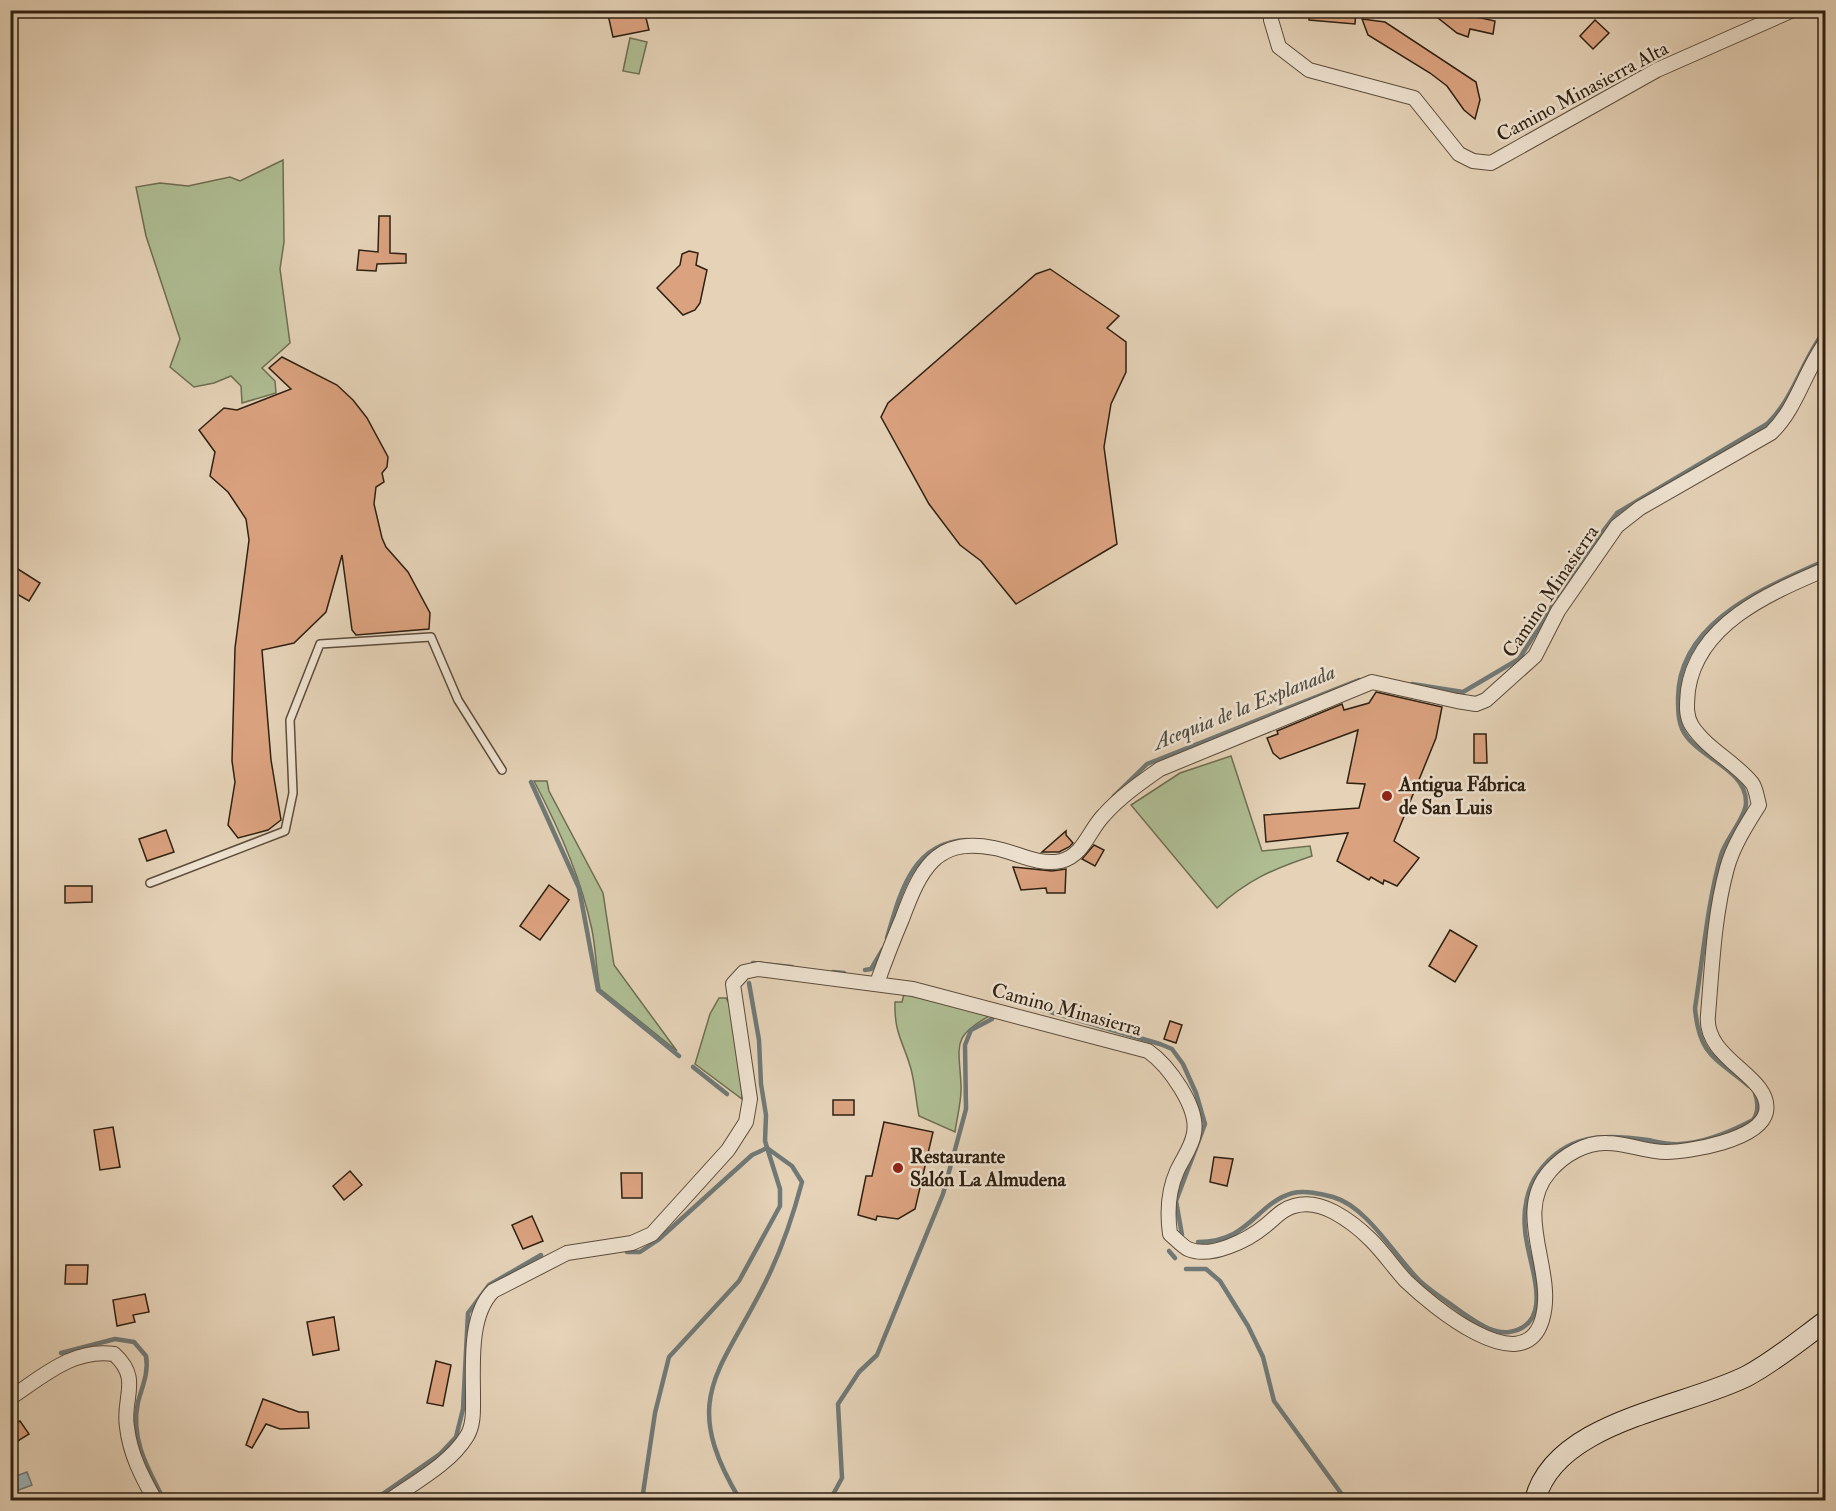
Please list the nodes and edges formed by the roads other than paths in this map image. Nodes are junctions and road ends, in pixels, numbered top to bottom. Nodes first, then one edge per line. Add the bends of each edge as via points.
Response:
1 (1272, 10) edge
2 (1793, 10) edge
3 (1826, 342) edge
4 (1826, 569) edge
5 (502, 770) dead end
6 (150, 883) dead end
7 (877, 983) junction
8 (1826, 1321) edge
9 (10, 1398) edge
10 (154, 1500) edge
11 (390, 1500) edge
12 (1534, 1500) edge

1 - 2 street, Camino Minasierra Alta via 1279,47 1309,70 1414,98 1459,154 1491,163 1657,70
3 - 7 street, Camino Minasierra via 1810,364 1785,420 1771,433 1650,502 1617,526 1558,611 1535,656 1486,700 1476,704 1372,682 1161,769 1102,816 1080,850 1061,861 1043,862 982,846 964,846 941,853 915,882
4 - 7 street, Camino Minasierra via 1738,614 1722,627 1698,658 1686,708 1691,725 1753,784 1759,804 1727,867 1707,1026 1719,1052 1746,1073 1764,1096 1766,1110 1761,1121 1749,1131 1702,1149 1664,1152 1606,1143 1575,1151 1548,1172 1533,1216 1545,1277 1542,1321 1522,1342 1494,1342 1474,1332 1414,1288 1358,1227 1320,1206 1291,1206 1248,1238 1231,1245 1199,1252 1186,1249 1170,1234 1170,1192 1195,1130 1183,1093 1158,1058 1123,1042
5 - 6 lane via 458,700 431,637 320,644 290,720 293,793 285,831
7 - 11 street, Camino Minasierra via 758,969 738,977 733,984 750,1099 746,1122 728,1149 652,1234 632,1243 567,1253 493,1291 484,1300 479,1311 468,1434 451,1455
8 - 12 main road via 1746,1376 1592,1436 1569,1450 1549,1470
9 - 10 street via 64,1362 114,1354 126,1366 128,1376 126,1425 134,1459

